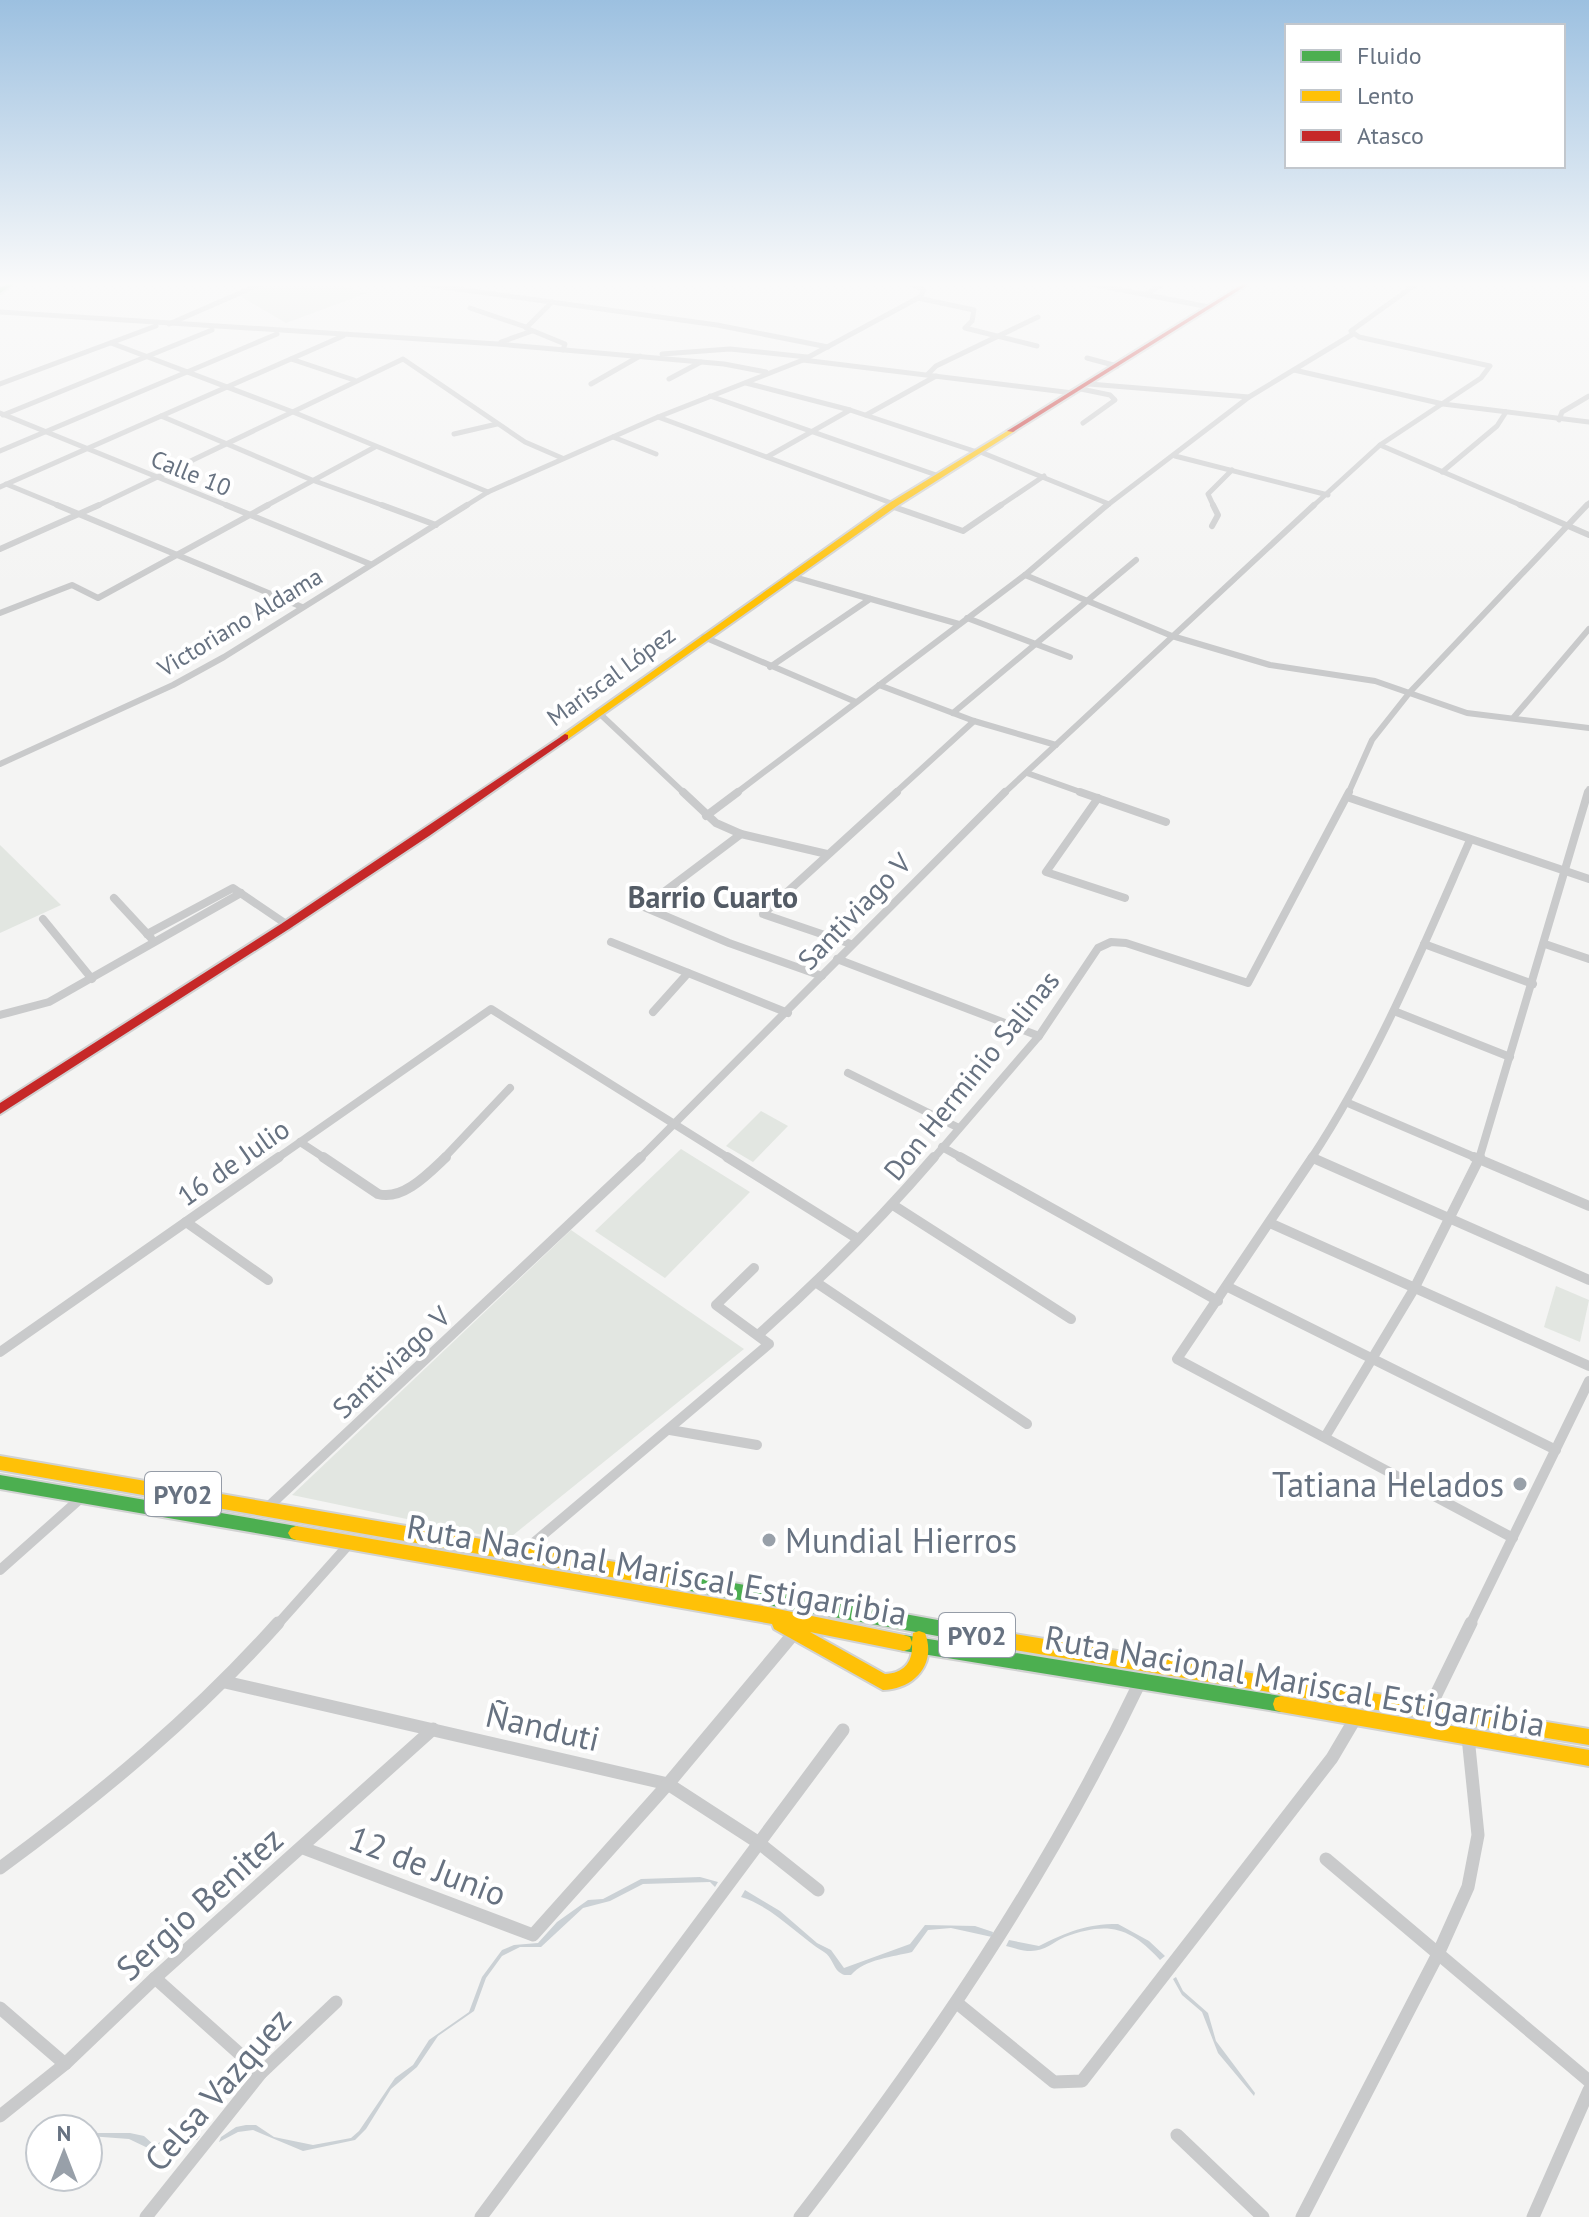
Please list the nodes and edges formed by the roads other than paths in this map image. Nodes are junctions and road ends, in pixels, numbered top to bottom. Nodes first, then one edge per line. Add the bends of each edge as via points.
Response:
1 (76, 385) edge
2 (156, 385) edge
3 (221, 385) edge
4 (233, 385) edge
5 (344, 385) edge
6 (441, 385) edge
7 (735, 385) edge
8 (756, 385) edge
9 (918, 385) edge
10 (1045, 385) edge
11 (1087, 385) edge
12 (1268, 385) edge
13 (1368, 385) edge
14 (1471, 385) edge
15 (227, 388) junction
16 (1081, 389) junction
17 (710, 396) junction
18 (1589, 396) edge
19 (1249, 397) junction
20 (1447, 402) junction
21 (850, 410) junction
22 (293, 412) junction
23 (1506, 412) junction
24 (1, 415) edge
25 (866, 415) junction
26 (161, 416) junction
27 (658, 417) junction
28 (1559, 420) junction
29 (1589, 422) edge
30 (1083, 423) dead end
31 (497, 424) junction
32 (46, 431) junction
33 (811, 433) junction
34 (454, 434) dead end
35 (613, 437) junction
36 (227, 443) junction
37 (1380, 445) junction
38 (375, 447) junction
39 (87, 449) junction
40 (0, 451) edge
41 (977, 451) junction
42 (656, 454) dead end
43 (1175, 456) junction
44 (767, 457) junction
45 (562, 458) junction
46 (1232, 470) junction
47 (1442, 472) junction
48 (939, 476) junction
49 (1044, 476) junction
50 (155, 479) junction
51 (312, 480) junction
52 (3, 486) edge
53 (488, 492) junction
54 (1328, 495) junction
55 (1589, 503) edge
56 (1109, 504) junction
57 (893, 505) junction
58 (79, 515) junction
59 (249, 515) junction
60 (436, 525) junction
61 (1567, 525) junction
62 (1212, 526) dead end
63 (1589, 535) edge
64 (0, 549) edge
65 (179, 557) junction
66 (1136, 560) dead end
67 (370, 564) junction
68 (1025, 575) junction
69 (790, 576) junction
70 (870, 599) junction
71 (1086, 601) junction
72 (302, 607) junction
73 (0, 613) edge
74 (967, 618) junction
75 (959, 624) junction
76 (1589, 629) edge
77 (1172, 636) junction
78 (704, 637) junction
79 (1037, 644) junction
80 (1070, 657) dead end
81 (770, 667) junction
82 (879, 685) junction
83 (1410, 692) junction
84 (856, 702) junction
85 (598, 712) junction
86 (953, 713) junction
87 (1514, 717) junction
88 (974, 721) junction
89 (1589, 728) edge
90 (1056, 745) junction
91 (0, 764) edge
92 (1027, 773) junction
93 (1589, 789) edge
94 (1347, 797) junction
95 (1098, 798) junction
96 (706, 816) junction
97 (1166, 822) dead end
98 (741, 834) junction
99 (1470, 840) junction
100 (827, 854) junction
101 (1566, 872) junction
102 (1589, 879) edge
103 (241, 893) junction
104 (114, 898) dead end
105 (1125, 898) dead end
106 (43, 919) dead end
107 (289, 926) junction
108 (147, 934) junction
109 (611, 942) dead end
110 (156, 943) junction
111 (851, 944) junction
112 (1424, 944) junction
113 (1545, 944) junction
114 (837, 959) junction
115 (1589, 959) edge
116 (688, 973) junction
117 (822, 976) junction
118 (92, 979) junction
119 (1533, 984) junction
120 (1394, 1011) junction
121 (653, 1012) dead end
122 (788, 1013) junction
123 (0, 1015) edge
124 (1039, 1036) junction
125 (1510, 1057) junction
126 (848, 1073) dead end
127 (510, 1088) dead end
128 (1348, 1103) junction
129 (0, 1109) edge
130 (675, 1125) junction
131 (959, 1128) junction
132 (300, 1142) junction
133 (942, 1147) junction
134 (1313, 1158) junction
135 (1479, 1160) junction
136 (893, 1205) junction
137 (1589, 1206) edge
138 (1451, 1220) junction
139 (186, 1222) junction
140 (1270, 1223) junction
141 (858, 1239) junction
142 (754, 1268) dead end
143 (268, 1280) dead end
144 (1589, 1280) edge
145 (817, 1283) junction
146 (1228, 1287) junction
147 (1414, 1289) junction
148 (1218, 1301) junction
149 (1071, 1319) dead end
150 (758, 1335) junction
151 (0, 1352) edge
152 (1371, 1360) junction
153 (1589, 1366) edge
154 (1587, 1390) edge
155 (1027, 1424) dead end
156 (670, 1430) junction
157 (1325, 1437) junction
158 (757, 1445) dead end
159 (1556, 1450) junction
160 (0, 1463) edge
161 (0, 1482) edge
162 (83, 1496) junction
163 (267, 1508) junction
164 (1513, 1538) junction
165 (352, 1542) junction
166 (522, 1552) junction
167 (0, 1570) edge
168 (768, 1615) junction
169 (914, 1625) junction
170 (795, 1632) junction
171 (921, 1646) junction
172 (1141, 1680) junction
173 (225, 1682) junction
174 (1429, 1709) junction
175 (1355, 1717) junction
176 (433, 1729) junction
177 (843, 1730) dead end
178 (1468, 1737) junction
179 (1589, 1737) edge
180 (1589, 1758) edge
181 (668, 1784) junction
182 (759, 1843) junction
183 (303, 1848) junction
184 (1326, 1859) dead end
185 (0, 1868) edge
186 (818, 1890) dead end
187 (1438, 1954) junction
188 (155, 1978) junction
189 (336, 2002) dead end
190 (957, 2003) junction
191 (0, 2008) edge
192 (65, 2064) junction
193 (261, 2073) junction
194 (1589, 2081) edge
195 (1589, 2090) edge
196 (0, 2116) edge
197 (1177, 2135) dead end
198 (146, 2217) edge
199 (481, 2217) edge
200 (800, 2217) edge
201 (1263, 2217) edge
202 (1302, 2217) edge
203 (1533, 2217) edge

1 - 24 street
2 - 32 street
3 - 15 street
4 - 15 street
5 - 22 street
6 - 31 street
7 - 17 street, Victoriano Aldama
8 - 21 street
9 - 25 street
10 - 16 street
11 - 16 main road, Mariscal López
12 - 19 street
13 - 20 street
14 - 20 street, Santiviago V
15 - 22 street
15 - 26 street
16 - 19 street
16 - 30 street via 1115,400
16 - 41 main road, Mariscal López
17 - 27 street, Victoriano Aldama
17 - 33 street
18 - 28 street via 1562,412
19 - 43 street
20 - 23 street
20 - 37 street, Santiviago V
21 - 25 street
21 - 33 street
22 - 36 street
22 - 38 street
23 - 28 street
23 - 47 street via 1497,426
24 - 32 street, Calle 10
25 - 41 street
26 - 36 street
26 - 39 street
27 - 35 street, Victoriano Aldama
27 - 44 street
28 - 29 street
31 - 34 street
31 - 45 street
32 - 39 street, Calle 10
32 - 40 street
33 - 44 street
33 - 48 street
35 - 42 street
35 - 45 street, Victoriano Aldama
36 - 50 street
36 - 51 street
37 - 47 street
37 - 54 street, Santiviago V
38 - 51 street
38 - 53 street
39 - 50 street, Calle 10
39 - 52 street
41 - 48 main road, Mariscal López
41 - 49 street
43 - 46 street
43 - 56 street
44 - 57 street
45 - 53 street, Victoriano Aldama
46 - 54 street
46 - 62 street via 1208,494 1218,515
47 - 61 street
48 - 57 main road, Mariscal López
49 - 56 street
49 - 57 street via 963,531
50 - 58 street
50 - 59 street, Calle 10
51 - 59 street
51 - 60 street
52 - 58 street
53 - 60 street, Victoriano Aldama
54 - 77 street, Santiviago V
55 - 61 street
56 - 68 street
57 - 69 main road, Mariscal López
58 - 64 street
58 - 65 street
59 - 65 street
59 - 67 street, Calle 10
60 - 67 street, Victoriano Aldama
61 - 63 street
61 - 83 street
65 - 72 street
65 - 73 street via 98,598 72,585
66 - 71 street
67 - 72 street, Victoriano Aldama
68 - 71 street
68 - 74 street
69 - 70 street
69 - 78 main road, Mariscal López
70 - 75 street
70 - 81 street
71 - 77 street
71 - 79 street
72 - 91 street, Victoriano Aldama via 173,685
74 - 75 street
74 - 79 street
75 - 82 street
76 - 87 street
77 - 83 street via 1270,665 1360,677
77 - 90 street, Santiviago V
78 - 81 street
78 - 85 main road, Mariscal López
79 - 80 street
79 - 86 street
81 - 84 street
82 - 84 street
82 - 86 street
83 - 87 street via 1467,713
83 - 94 street via 1366,750
84 - 96 street
85 - 96 street
85 - 107 main road, Mariscal López
86 - 88 street
87 - 89 street
88 - 90 street
88 - 100 street
90 - 92 street, Santiviago V
92 - 95 street
92 - 111 street, Santiviago V
93 - 101 street
94 - 99 street
94 - 124 street, Don Herminio Salinas via 1248,983 1111,942 1090,955
95 - 97 street
95 - 105 street via 1046,872
96 - 98 street
98 - 100 street
98 - 117 street via 644,907
99 - 101 street
99 - 112 street
100 - 111 street via 763,914
101 - 102 street
101 - 113 street
103 - 107 street
103 - 108 street via 228,889
103 - 110 street
104 - 108 street
106 - 118 street
107 - 129 main road, Mariscal López
108 - 110 street
109 - 116 street
110 - 118 street
111 - 114 street, Santiviago V
112 - 119 street
112 - 120 street
113 - 115 street
113 - 119 street
114 - 117 street, Santiviago V
114 - 124 street
116 - 121 street
116 - 122 street
117 - 122 street, Santiviago V
118 - 123 street via 49,1002
119 - 125 street
120 - 125 street
120 - 128 street
122 - 130 street, Santiviago V
124 - 131 street, Don Herminio Salinas
125 - 135 street
126 - 131 street
127 - 132 street via 465,1139 391,1196 378,1194
128 - 134 street
128 - 135 street
130 - 132 street, 16 de Julio via 491,1009
130 - 141 street
130 - 163 street, Santiviago V
131 - 133 street, Don Herminio Salinas
132 - 139 street, 16 de Julio
133 - 136 street, Don Herminio Salinas
133 - 148 street
134 - 138 street
134 - 140 street
135 - 137 street
135 - 138 street
136 - 141 street, Don Herminio Salinas
136 - 149 street
138 - 144 street
138 - 147 street
139 - 143 street
139 - 151 street, 16 de Julio
140 - 146 street
140 - 147 street
141 - 145 street, Don Herminio Salinas
142 - 150 street via 716,1305
145 - 150 street, Don Herminio Salinas
145 - 155 street
146 - 148 street
146 - 152 street
147 - 152 street
147 - 153 street
148 - 157 street via 1177,1359
150 - 156 street via 769,1344
152 - 157 street
152 - 159 street
154 - 159 street
156 - 158 street
156 - 166 street
157 - 164 street
159 - 164 street
160 - 163 main road, Ruta Nacional Mariscal Estigarribia / PY02
161 - 162 main road, Ruta Nacional Mariscal Estigarribia / PY02
162 - 165 main road, Ruta Nacional Mariscal Estigarribia / PY02
162 - 167 street
163 - 166 main road, Ruta Nacional Mariscal Estigarribia / PY02
164 - 174 street
165 - 168 main road, Ruta Nacional Mariscal Estigarribia / PY02
165 - 173 street
166 - 169 main road, Ruta Nacional Mariscal Estigarribia / PY02
168 - 170 main road
168 - 171 main road, Ruta Nacional Mariscal Estigarribia / PY02
169 - 171 main road
169 - 174 main road, Ruta Nacional Mariscal Estigarribia / PY02
170 - 171 main road via 883,1682 899,1683 910,1676
170 - 181 street
171 - 172 main road, Ruta Nacional Mariscal Estigarribia / PY02
172 - 175 main road, Ruta Nacional Mariscal Estigarribia / PY02
172 - 190 street via 1108,1753 1036,1884
173 - 176 street, Ñanduti
173 - 185 street via 88,1804
174 - 179 main road, Ruta Nacional Mariscal Estigarribia / PY02
175 - 178 main road, Ruta Nacional Mariscal Estigarribia / PY02
175 - 190 street via 1332,1758 1082,2081 1054,2082
176 - 181 street, Ñanduti
176 - 183 street, Sergio Benitez
177 - 182 street
178 - 180 main road, Ruta Nacional Mariscal Estigarribia / PY02
178 - 187 street via 1477,1804 1474,1863
181 - 182 street, Ñanduti
181 - 183 street, 12 de Junio via 533,1935
182 - 186 street, Ñanduti
182 - 199 street
183 - 188 street, Sergio Benitez
184 - 187 street
187 - 194 street
187 - 202 street
188 - 192 street, Sergio Benitez
188 - 193 street
189 - 193 street, Celsa Vazquez
190 - 200 street via 881,2114
191 - 192 street
192 - 196 street, Sergio Benitez
193 - 198 street, Celsa Vazquez
195 - 203 street
197 - 201 street

